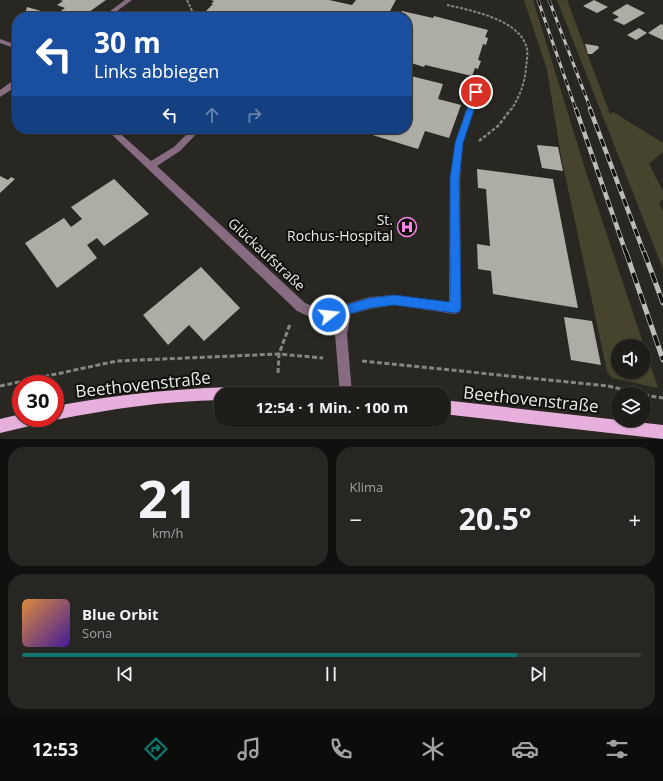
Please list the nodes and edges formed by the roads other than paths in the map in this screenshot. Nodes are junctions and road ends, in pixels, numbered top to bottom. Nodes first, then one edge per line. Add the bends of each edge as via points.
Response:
1 (128, 0) edge
2 (112, 12) edge
3 (0, 41) edge
4 (12, 45) edge
5 (12, 86) edge
6 (476, 92) dead end
7 (0, 94) edge
8 (115, 134) edge
9 (192, 134) edge
10 (150, 166) junction
11 (346, 310) junction
12 (345, 387) edge
13 (214, 394) edge
14 (450, 408) edge
15 (64, 412) edge
16 (12, 423) edge
17 (0, 426) edge
18 (663, 432) edge

1 - 2 street
3 - 4 street
5 - 7 street
6 - 11 street, Glückaufstraße via 459,143 454,179 455,308 394,300
8 - 10 street, Glückaufstraße
9 - 10 street via 177,150
10 - 11 street, Glückaufstraße via 301,307 316,314 329,315
11 - 12 street via 341,334
13 - 15 main road, Beethovenstraße via 129,401
14 - 18 main road, Beethovenstraße
16 - 17 main road

